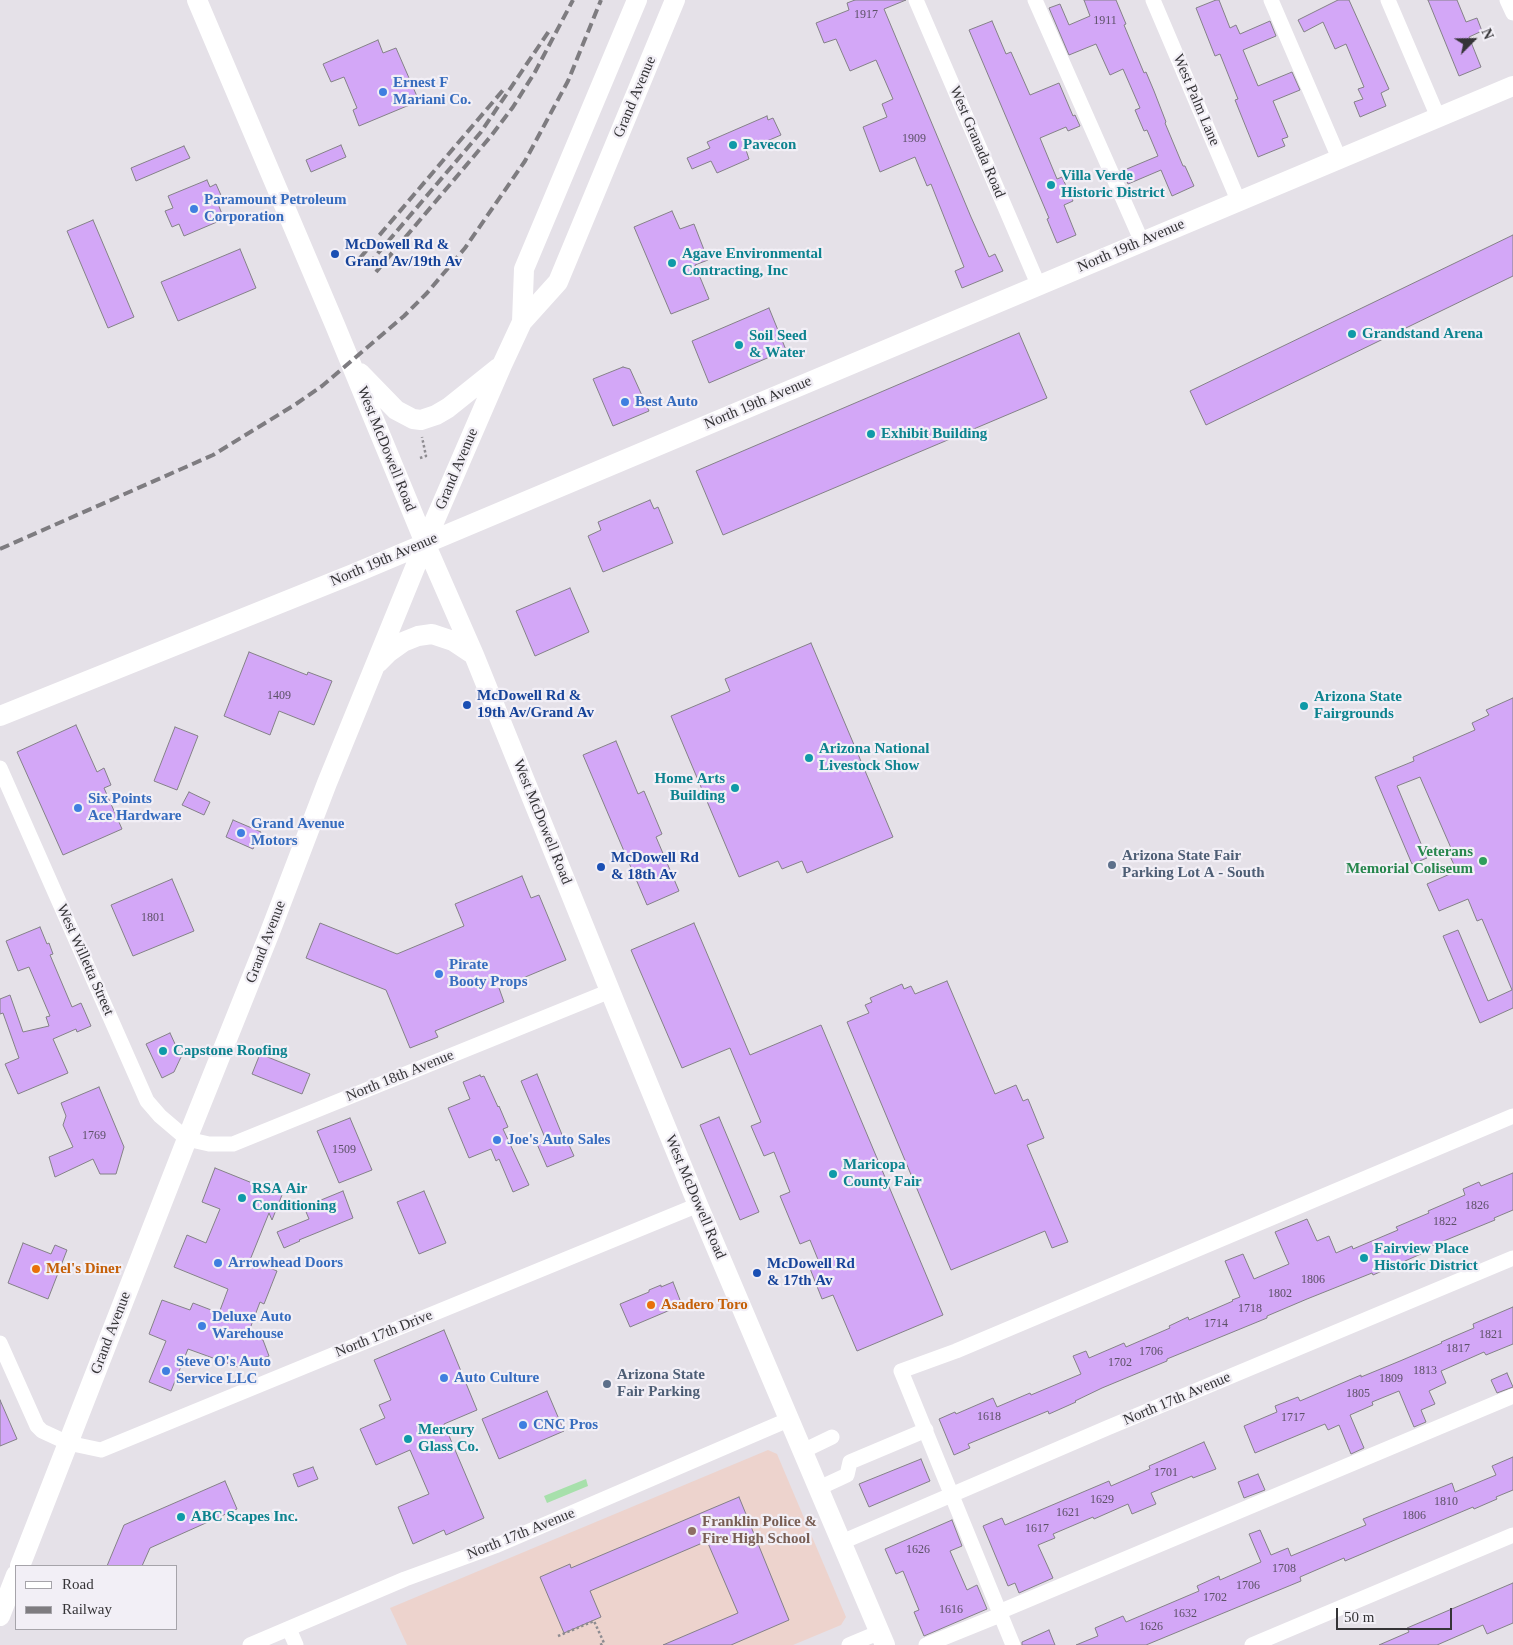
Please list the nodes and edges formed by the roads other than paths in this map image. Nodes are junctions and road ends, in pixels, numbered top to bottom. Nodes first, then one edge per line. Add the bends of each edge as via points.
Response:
1 (197, 0) edge
2 (637, 0) edge
3 (675, 0) edge
4 (916, 0) edge
5 (1035, 0) edge
6 (1153, 0) edge
7 (1271, 0) edge
8 (1388, 0) edge
9 (1508, 0) edge
10 (1513, 13) edge
11 (1513, 86) edge
12 (1438, 117) junction
13 (1339, 158) junction
14 (1238, 200) junction
15 (1142, 242) junction
16 (1038, 284) junction
17 (522, 322) junction
18 (350, 362) junction
19 (502, 365) junction
20 (425, 544) junction
21 (474, 655) junction
22 (375, 666) junction
23 (0, 716) edge
24 (0, 768) edge
25 (610, 991) junction
26 (1513, 1116) edge
27 (186, 1139) junction
28 (698, 1205) junction
29 (1513, 1258) edge
30 (0, 1342) edge
31 (1513, 1396) edge
32 (790, 1419) junction
33 (926, 1430) junction
34 (832, 1437) dead end
35 (68, 1443) junction
36 (803, 1450) junction
37 (819, 1488) junction
38 (951, 1495) junction
39 (1513, 1535) edge
40 (842, 1542) junction
41 (20, 1565) edge
42 (15, 1578) edge
43 (1000, 1614) junction
44 (0, 1616) edge
45 (289, 1629) junction
46 (882, 1638) edge
47 (250, 1645) edge
48 (296, 1645) edge
49 (849, 1645) edge
50 (926, 1645) edge
51 (1013, 1645) edge
52 (1252, 1645) edge

1 - 18 main road, West McDowell Road
2 - 17 main road, Grand Avenue via 524,269
3 - 17 main road, Grand Avenue via 558,282
4 - 16 street, West Granada Road
5 - 15 street
6 - 14 street, West Palm Lane
7 - 13 street
8 - 12 street
9 - 10 street
11 - 12 main road, North 19th Avenue
12 - 13 main road, North 19th Avenue
13 - 14 main road, North 19th Avenue
14 - 15 main road, North 19th Avenue
15 - 16 main road, North 19th Avenue
16 - 20 main road, North 19th Avenue
17 - 19 main road, Grand Avenue
18 - 19 main road via 388,404 413,419 421,420 448,408
18 - 20 main road, West McDowell Road
19 - 20 main road, Grand Avenue
20 - 21 main road, West McDowell Road
20 - 22 main road, Grand Avenue
20 - 23 main road, North 19th Avenue
21 - 22 main road via 442,636 425,634 403,642
21 - 25 main road, West McDowell Road
22 - 27 main road, Grand Avenue
24 - 27 street, West Willetta Street via 147,1101
25 - 27 street, North 18th Avenue via 233,1144 209,1144
25 - 28 main road, West McDowell Road
26 - 33 street via 956,1351 901,1371
27 - 35 main road, Grand Avenue
28 - 32 main road, West McDowell Road
28 - 35 street, North 17th Drive via 101,1450
29 - 38 street, North 17th Avenue
30 - 35 street, North 17th Drive via 37,1426 42,1432
31 - 43 street
32 - 36 main road, West McDowell Road
32 - 45 street, North 17th Avenue via 495,1546 404,1579
33 - 37 street via 850,1462 846,1474
33 - 38 street
34 - 36 street
35 - 41 main road, Grand Avenue
36 - 37 main road, West McDowell Road
37 - 40 main road, West McDowell Road
38 - 40 street, North 17th Avenue
38 - 43 street
39 - 52 street
40 - 46 main road, West McDowell Road
42 - 44 main road
43 - 50 street
43 - 51 street
45 - 47 street, North 17th Avenue
45 - 48 street
46 - 49 street

